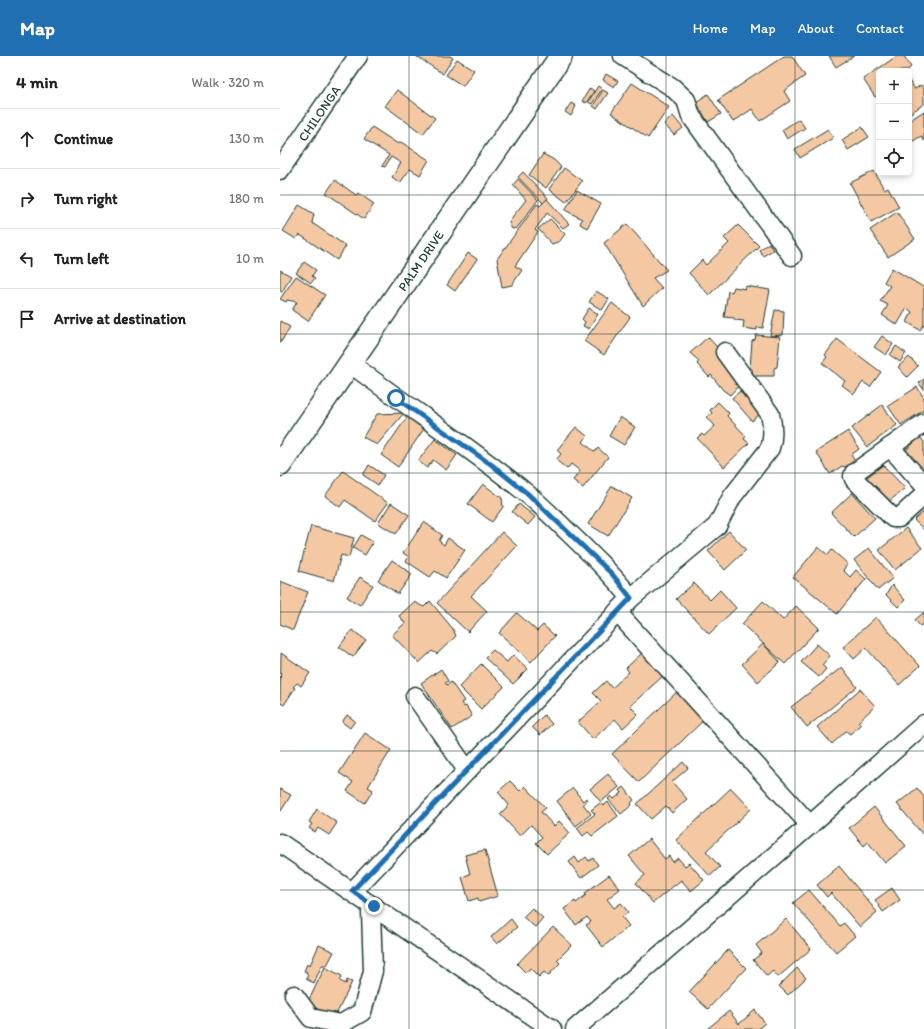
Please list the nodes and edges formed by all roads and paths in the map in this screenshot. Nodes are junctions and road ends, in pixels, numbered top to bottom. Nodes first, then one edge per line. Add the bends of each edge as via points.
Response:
1 (358, 56) edge
2 (561, 56) edge
3 (623, 56) edge
4 (280, 170) edge
5 (792, 256) dead end
6 (725, 352) dead end
7 (350, 364) junction
8 (924, 422) edge
9 (890, 446) junction
10 (280, 465) edge
11 (924, 485) edge
12 (924, 495) edge
13 (631, 598) junction
14 (617, 612) junction
15 (415, 696) dead end
16 (924, 724) edge
17 (467, 770) junction
18 (810, 825) junction
19 (280, 843) edge
20 (352, 891) junction
21 (374, 906) junction
22 (294, 994) dead end
23 (552, 1029) edge
24 (574, 1029) edge

1 - 4 street, CHILONGA
2 - 7 street, PALM DRIVE
3 - 5 street via 672,87 686,100 691,116
6 - 13 street via 770,414 773,426 770,448 732,497 717,526
7 - 10 street, PALM DRIVE
7 - 13 street via 492,465 528,494 612,574
8 - 9 street
9 - 11 street
9 - 12 street via 854,473 854,479 893,518 899,518
13 - 14 street
14 - 17 street
14 - 18 street
15 - 17 street
16 - 18 street
17 - 20 street
18 - 24 street
19 - 20 street
20 - 21 street
21 - 22 street via 371,912 374,971 362,1012 341,1024 311,1018
21 - 23 street

